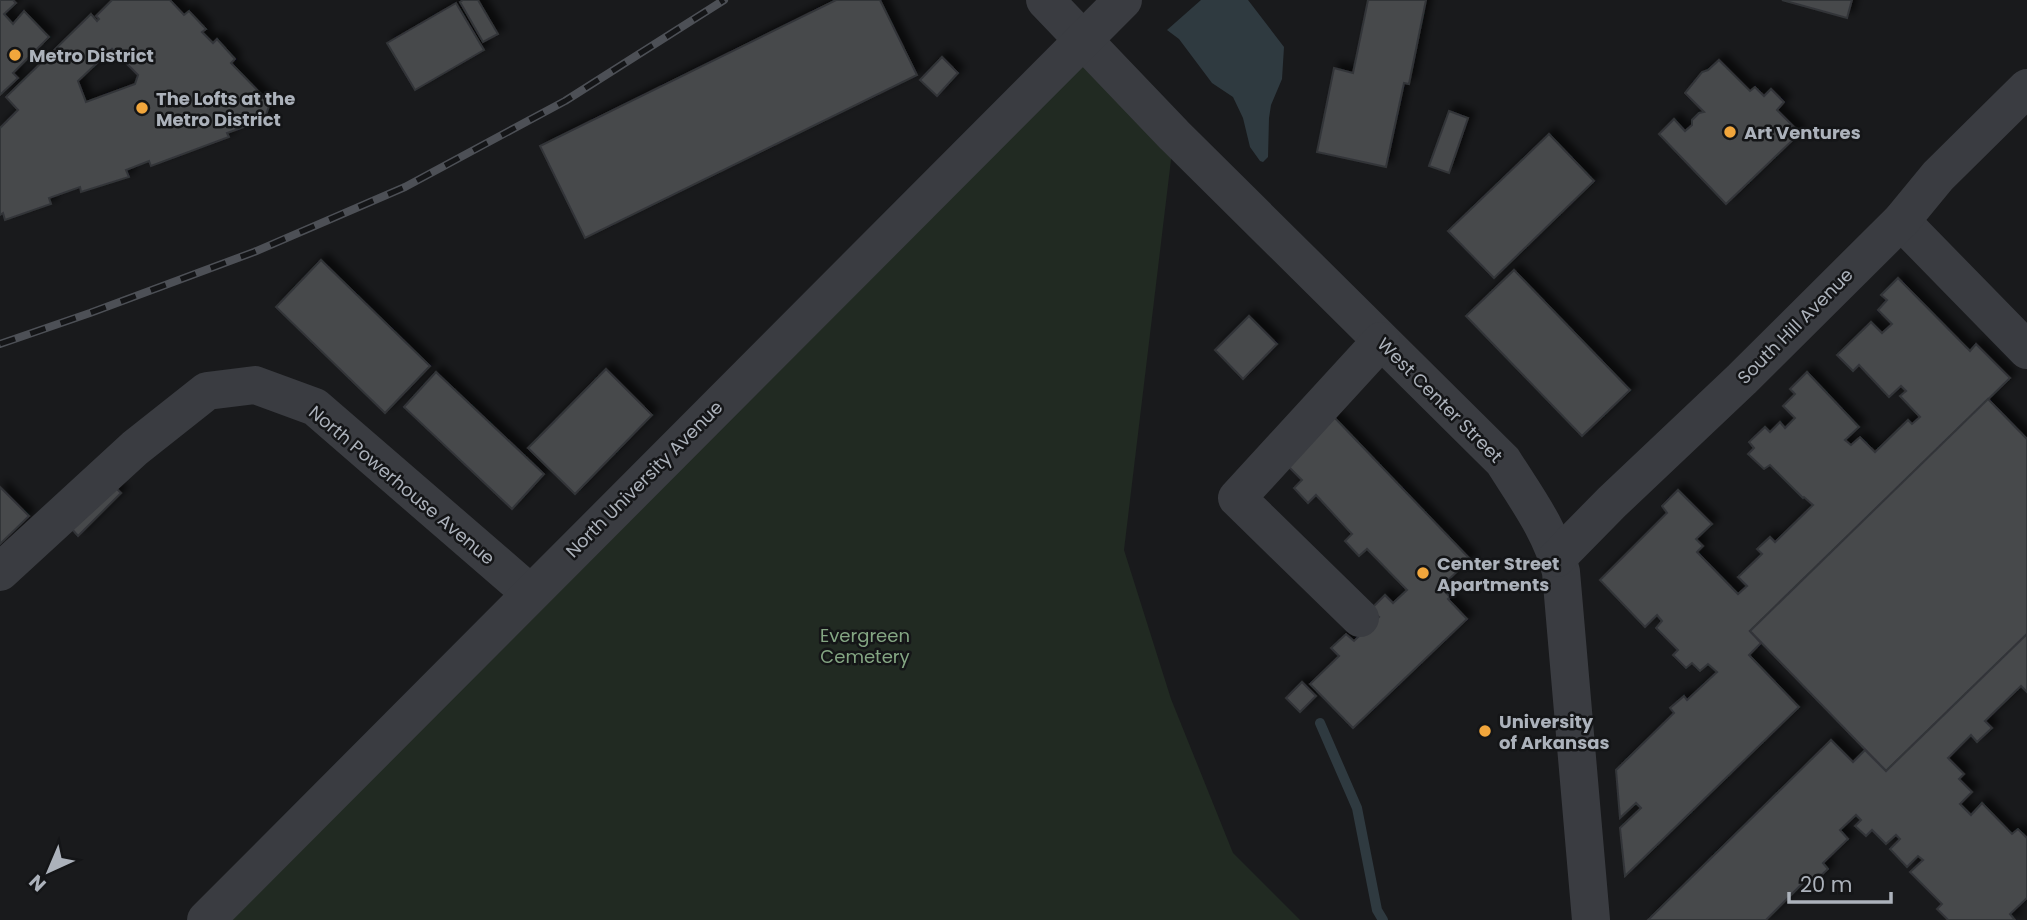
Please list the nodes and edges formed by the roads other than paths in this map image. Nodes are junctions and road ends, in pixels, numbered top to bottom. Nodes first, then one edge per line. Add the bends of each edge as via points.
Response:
1 (1045, 0) edge
2 (1123, 0) edge
3 (1084, 39) junction
4 (2027, 88) edge
5 (1901, 221) junction
6 (1381, 341) junction
7 (2027, 350) edge
8 (1558, 558) junction
9 (0, 572) edge
10 (530, 593) junction
11 (1360, 618) dead end
12 (205, 920) edge
13 (1591, 920) edge

1 - 3 street, West Center Street
2 - 3 street, North University Avenue
3 - 6 street, West Center Street
3 - 10 street, North University Avenue
4 - 5 street, South Hill Avenue via 1938,176
5 - 7 street
5 - 8 street, South Hill Avenue
6 - 8 street, West Center Street via 1503,461
6 - 11 street via 1237,498
8 - 13 street, West Center Street
9 - 10 street, North Powerhouse Avenue via 135,448 207,391 255,386 315,407
10 - 12 street, North University Avenue

